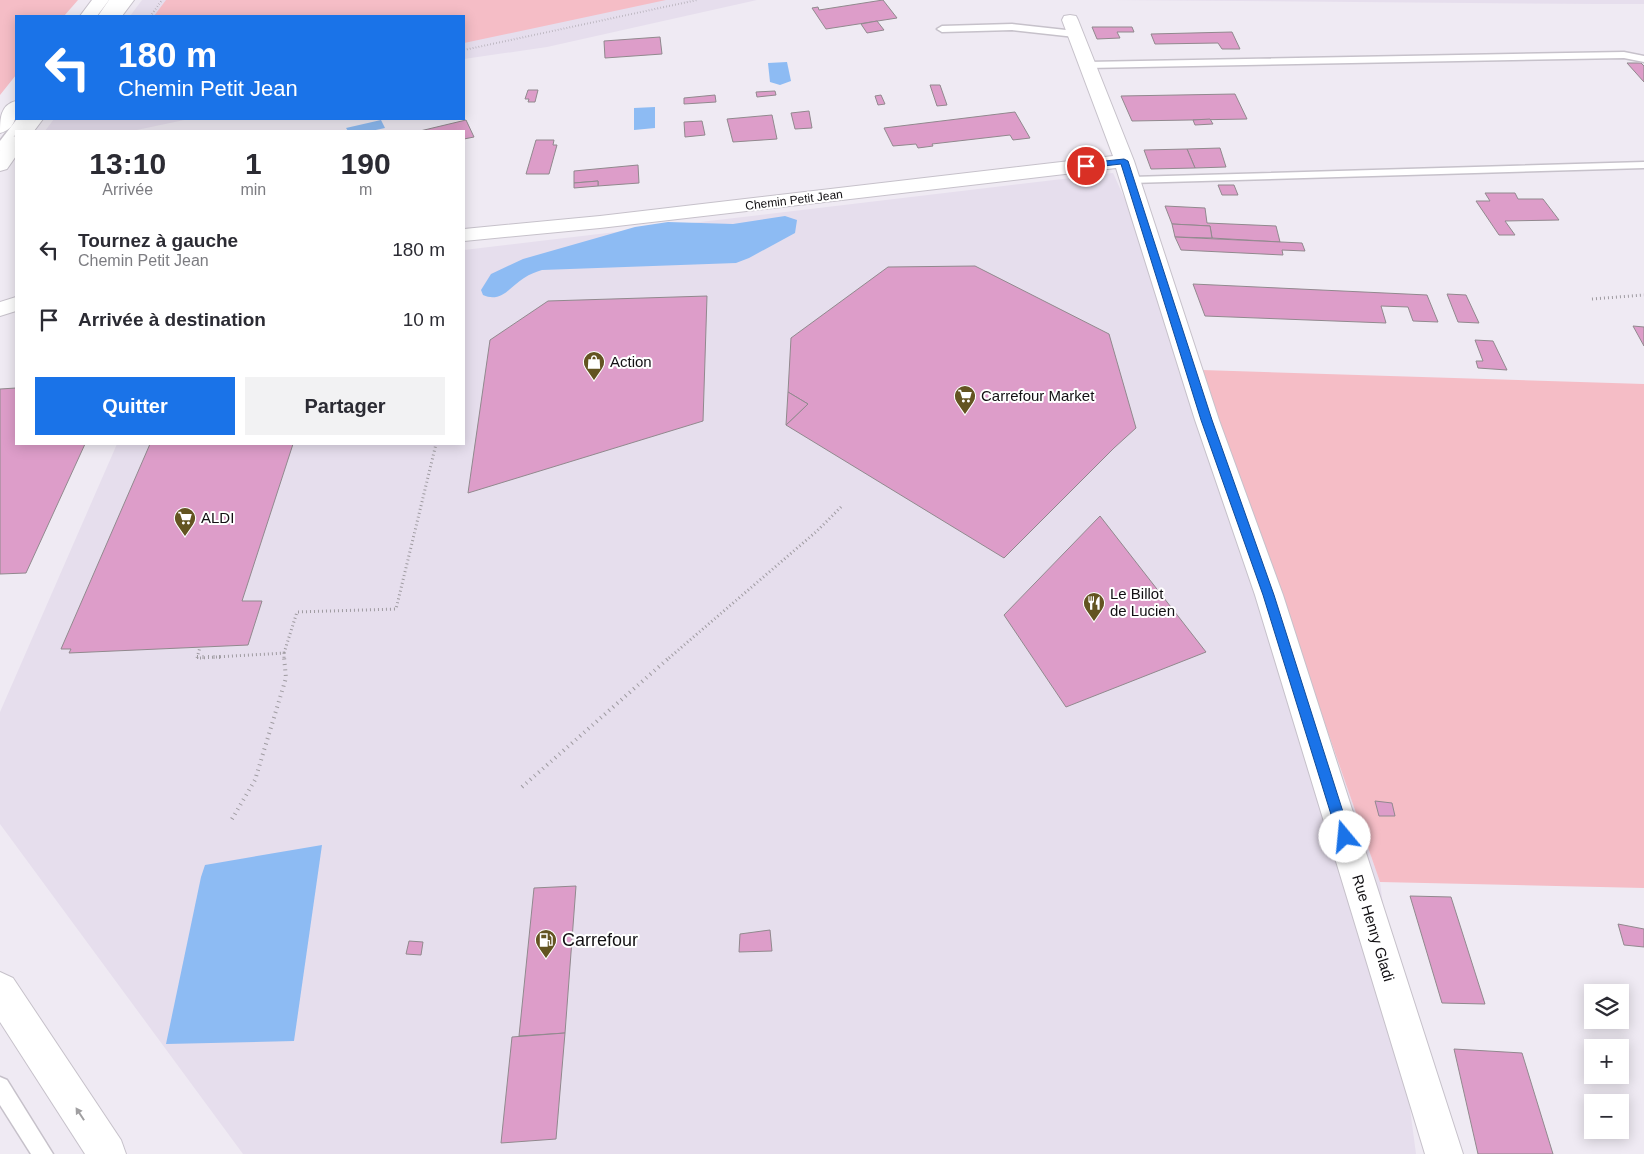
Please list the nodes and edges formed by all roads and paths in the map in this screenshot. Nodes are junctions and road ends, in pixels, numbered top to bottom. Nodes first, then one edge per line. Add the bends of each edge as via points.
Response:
1 (101, 0) edge
2 (114, 0) edge
3 (126, 0) edge
4 (162, 0) edge
5 (697, 0) edge
6 (89, 15) edge
7 (103, 15) edge
8 (115, 15) edge
9 (151, 15) edge
10 (1072, 27) joint
11 (942, 28) dead end
12 (465, 50) edge
13 (1644, 60) edge
14 (1087, 64) junction
15 (15, 108) edge
16 (21, 120) edge
17 (33, 120) edge
18 (0, 127) edge
19 (25, 130) edge
20 (15, 143) edge
21 (0, 148) edge
22 (0, 165) edge
23 (1644, 165) edge
24 (1128, 170) junction
25 (465, 235) edge
26 (1644, 295) edge
27 (1592, 298) dead end
28 (15, 304) edge
29 (0, 309) edge
30 (436, 445) edge
31 (843, 505) dead end
32 (200, 647) dead end
33 (284, 653) junction
34 (522, 787) dead end
35 (232, 819) dead end
36 (0, 990) edge
37 (0, 1087) edge
38 (43, 1154) edge
39 (107, 1154) edge
40 (1444, 1154) edge

1 - 6 street
2 - 7 lane
3 - 8 street
4 - 9 path
5 - 12 path
10 - 11 lane
10 - 14 street, Rue Henry Gladi
13 - 14 lane via 1624,55
14 - 24 street, Rue Henry Gladi
15 - 18 street
16 - 21 lane
17 - 19 street
20 - 22 street
23 - 24 lane
24 - 25 street, Chemin Petit Jean
24 - 40 street, Rue Henry Gladi via 1206,420 1269,595
26 - 27 path
28 - 29 street
30 - 33 path via 396,609 297,612
31 - 34 path
32 - 33 path via 197,658
33 - 35 path via 286,678 255,780
39 -> 36 street
37 - 38 lane

